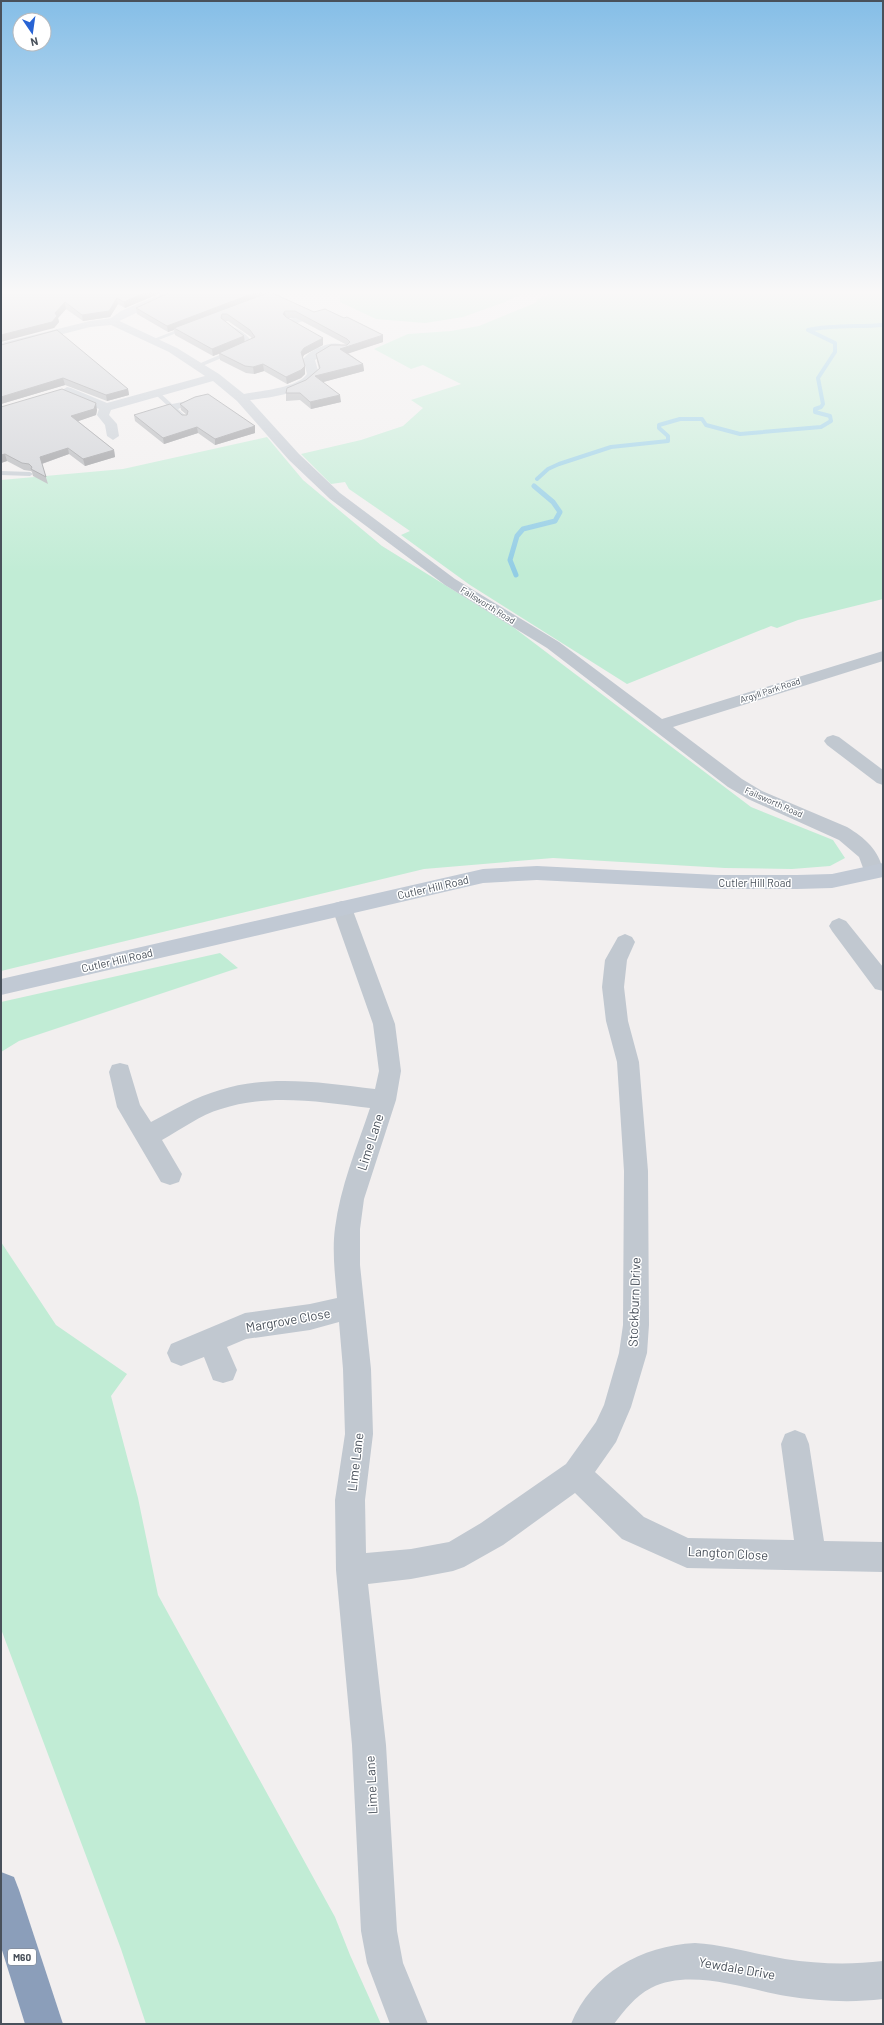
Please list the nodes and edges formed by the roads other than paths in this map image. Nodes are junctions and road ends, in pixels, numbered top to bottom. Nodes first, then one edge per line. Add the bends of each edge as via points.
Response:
1 (190, 384) edge
2 (224, 384) edge
3 (297, 384) edge
4 (58, 392) edge
5 (158, 394) junction
6 (241, 398) junction
7 (106, 407) junction
8 (186, 419) edge
9 (113, 436) dead end
10 (1, 473) edge
11 (30, 474) edge
12 (883, 656) edge
13 (658, 726) junction
14 (833, 742) dead end
15 (883, 779) edge
16 (878, 870) edge
17 (342, 908) junction
18 (839, 926) dead end
19 (625, 942) dead end
20 (883, 983) edge
21 (1, 987) edge
22 (120, 1072) dead end
23 (384, 1100) junction
24 (147, 1136) junction
25 (170, 1174) dead end
26 (351, 1307) junction
27 (212, 1340) junction
28 (181, 1353) dead end
29 (223, 1370) dead end
30 (795, 1444) dead end
31 (576, 1474) junction
32 (811, 1556) junction
33 (883, 1557) edge
34 (351, 1570) junction
35 (1, 1890) edge
36 (883, 1980) edge
37 (44, 2024) edge
38 (409, 2024) edge
39 (590, 2024) edge

1 - 5 street
2 - 6 street, Failsworth Road
3 - 6 street via 279,391
4 - 7 street via 65,390
5 - 7 street
5 - 8 lane via 171,406 193,402 174,409
6 - 13 street, Failsworth Road via 308,472 335,496 450,582 553,645
7 - 9 street via 103,415 111,424
10 - 11 lane
12 - 13 street, Argyll Park Road
13 - 16 street, Failsworth Road via 735,784 851,838 869,854
14 - 15 street
16 - 17 street, Cutler Hill Road via 832,881 797,882 717,882 570,874 507,874 460,880
17 - 21 street, Cutler Hill Road
17 - 23 street, Lime Lane via 384,1024 390,1071
18 - 20 street
19 - 31 street, Stockburn Drive via 616,960 612,987 617,1021 628,1062 636,1172 636,1326 633,1353 617,1407 606,1432
22 - 24 street via 129,1107
23 - 24 street via 321,1093 251,1092 220,1100
23 - 26 street, Lime Lane via 352,1199 347,1229
24 - 25 street
26 - 27 street, Margrove Close via 310,1317 245,1326
26 - 34 street, Lime Lane via 357,1369 359,1434 350,1500
27 - 28 street, Margrove Close
27 - 29 street
30 - 32 street
31 - 32 street, Langton Close via 633,1528 687,1553
31 - 34 street, Stockburn Drive via 492,1534 453,1556 412,1564
32 - 33 street, Langton Close
34 - 38 street, Lime Lane via 369,1745 379,1931 385,1963
35 - 37 highway, M60
36 - 39 street, Yewdale Drive via 861,1984 828,1983 689,1960 665,1964 640,1974 624,1985

